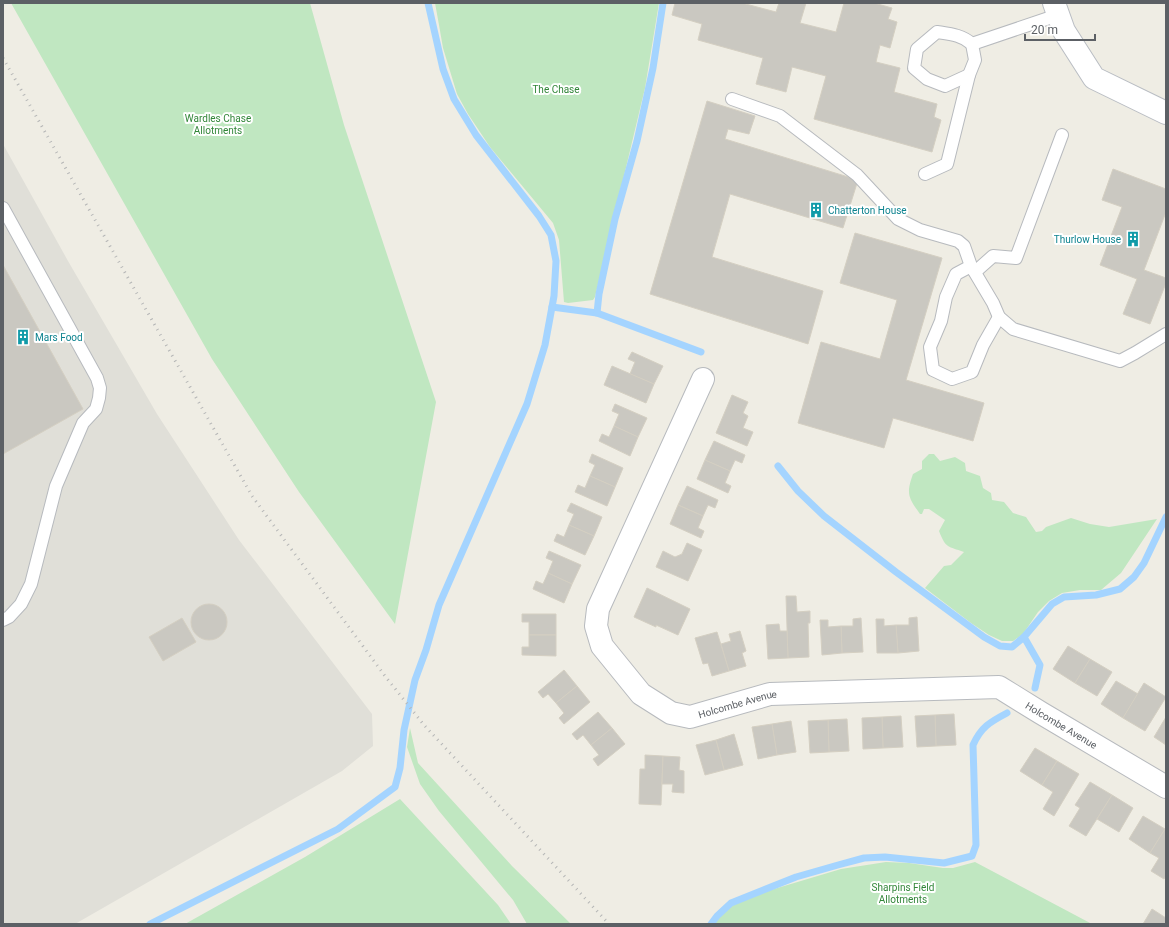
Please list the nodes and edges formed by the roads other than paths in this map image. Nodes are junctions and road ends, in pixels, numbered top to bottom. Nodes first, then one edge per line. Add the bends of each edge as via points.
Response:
1 (1056, 9) edge
2 (972, 44) junction
3 (970, 75) junction
4 (732, 99) dead end
5 (1166, 113) edge
6 (1062, 136) dead end
7 (925, 174) dead end
8 (3, 208) edge
9 (973, 269) junction
10 (999, 317) junction
11 (1166, 334) edge
12 (702, 379) dead end
13 (3, 620) edge
14 (1166, 787) edge

1 - 2 lane
1 - 5 street via 1064,31 1094,78
2 - 3 lane via 975,60
2 - 3 lane via 952,34 937,32 917,49 914,68 927,79 945,86
3 - 7 lane via 947,164
4 - 9 lane via 780,116 857,175 898,219 920,230 958,241 964,246
6 - 9 lane via 1016,258 993,256
8 - 13 lane via 97,378 100,388 96,409 83,423 56,486 31,584 21,604
9 - 10 lane
9 - 10 lane via 956,274 946,297 941,321 930,347 933,370 952,379 972,372
10 - 11 lane via 1013,329 1120,360
12 - 14 street, Holcombe Avenue via 598,610 596,626 602,646 641,694 671,714 690,717 770,694 999,687

